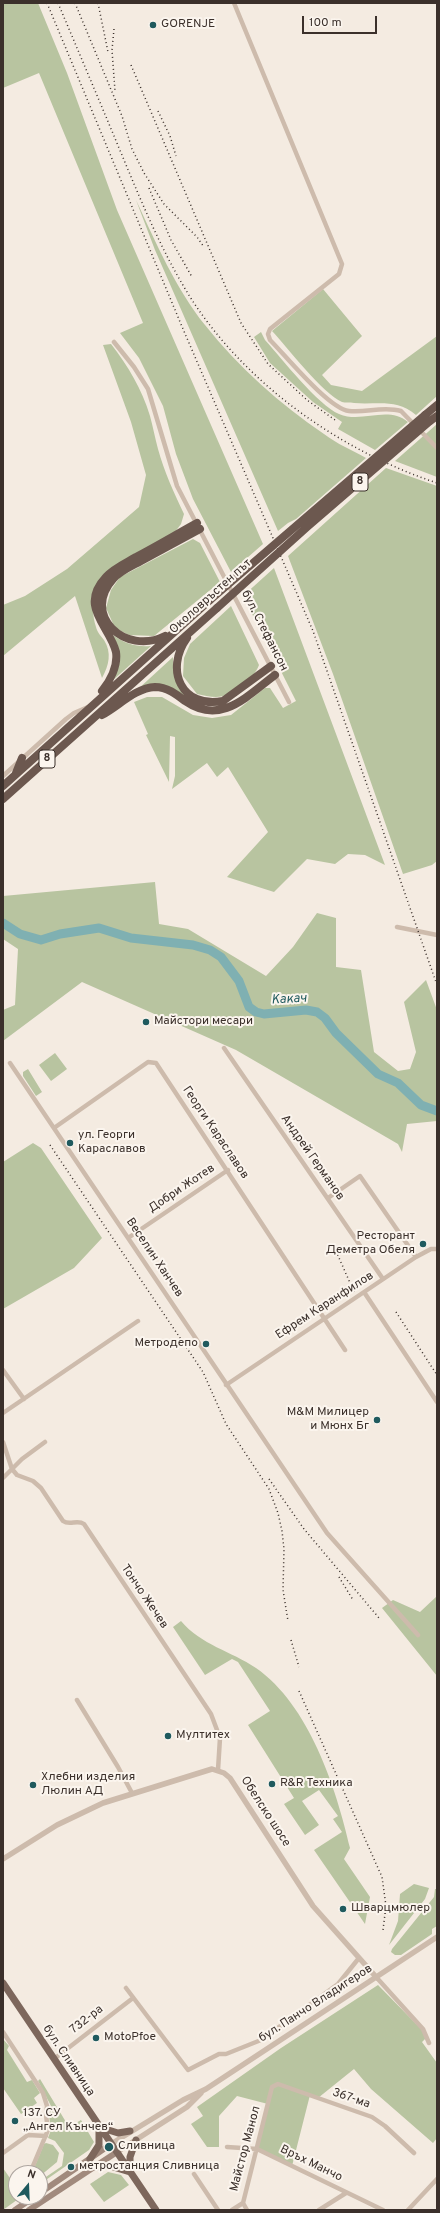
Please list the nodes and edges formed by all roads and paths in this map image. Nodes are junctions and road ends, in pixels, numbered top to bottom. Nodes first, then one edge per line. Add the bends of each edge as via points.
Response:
1 (234, 3) edge
2 (114, 342) dead end
3 (437, 405) edge
4 (437, 416) edge
5 (427, 418) junction
6 (437, 448) edge
7 (199, 526) junction
8 (191, 617) junction
9 (198, 625) junction
10 (271, 666) junction
11 (275, 675) junction
12 (289, 702) dead end
13 (94, 703) junction
14 (92, 720) junction
15 (22, 758) junction
16 (15, 775) junction
17 (3, 776) edge
18 (3, 786) edge
19 (3, 799) edge
20 (397, 927) dead end
21 (437, 934) edge
22 (224, 1048) dead end
23 (10, 1063) dead end
24 (54, 1128) junction
25 (228, 1170) junction
26 (328, 1198) junction
27 (128, 1238) junction
28 (437, 1249) edge
29 (416, 1257) junction
30 (383, 1280) junction
31 (364, 1292) junction
32 (325, 1318) junction
33 (138, 1322) dead end
34 (345, 1350) dead end
35 (3, 1370) edge
36 (226, 1385) junction
37 (24, 1399) junction
38 (437, 1402) edge
39 (3, 1413) edge
40 (3, 1442) edge
41 (45, 1442) dead end
42 (12, 1469) junction
43 (3, 1478) edge
44 (418, 1635) dead end
45 (77, 1700) dead end
46 (218, 1770) junction
47 (132, 1793) junction
48 (3, 1859) edge
49 (437, 1937) edge
50 (359, 1958) junction
51 (377, 1978) junction
52 (3, 1983) edge
53 (126, 1988) dead end
54 (133, 1998) junction
55 (3, 2032) edge
56 (429, 2043) dead end
57 (54, 2058) junction
58 (272, 2087) joint
59 (206, 2089) junction
60 (99, 2126) junction
61 (130, 2131) junction
62 (46, 2136) junction
63 (136, 2140) junction
64 (111, 2144) junction
65 (227, 2147) dead end
66 (257, 2148) junction
67 (117, 2152) junction
68 (3, 2153) edge
69 (414, 2153) dead end
70 (90, 2159) junction
71 (33, 2165) edge
72 (95, 2167) junction
73 (130, 2172) junction
74 (194, 2174) dead end
75 (437, 2179) edge
76 (48, 2188) edge
77 (346, 2193) junction
78 (243, 2203) junction
79 (29, 2210) edge
80 (156, 2210) edge
81 (218, 2210) edge
82 (232, 2210) edge
83 (247, 2210) edge
84 (320, 2210) edge
85 (383, 2210) edge
86 (408, 2210) edge

1 - 6 street via 342,264 339,274 270,329 270,340 332,404 347,411 392,408 401,411
2 - 7 street, бул. Стефансон via 148,389 177,486
3 - 5 highway, Околовръстен път / 8
4 - 5 highway, Околовръстен път / 8
5 - 8 highway, Околовръстен път / 8, bridge
5 - 9 highway, Околовръстен път / 8, bridge
7 - 8 highway via 120,573 107,587 103,602 104,616 111,628 133,641 155,641 165,637
7 - 10 street, бул. Стефансон
7 - 13 highway via 112,571 100,584 96,609 100,624 113,645 116,662 109,680
8 - 13 highway, Околовръстен път / 8
9 - 10 highway via 182,646 176,663 179,680 192,696 213,703 223,701
9 - 14 highway, Околовръстен път / 8
10 - 11 street, бул. Стефансон
11 - 12 street, бул. Стефансон
11 - 14 highway via 239,702 221,710 202,710 174,692 156,687 135,694
13 - 15 street via 66,719
13 - 16 highway, Околовръстен път / 8
14 - 19 highway, Околовръстен път / 8
15 - 16 highway
15 - 17 street
16 - 18 highway, Околовръстен път / 8
20 - 21 street
22 - 26 street, Андрей Германов
23 - 24 street, Веселин Ханчев
24 - 25 street, Георги Караславов via 151,1061 160,1068
24 - 27 street, Веселин Ханчев
25 - 27 street, Добри Жотев
25 - 32 street, Георги Караславов
26 - 29 street via 360,1176
26 - 30 street, Андрей Германов
27 - 36 street, Веселин Ханчев
28 - 29 street, Ефрем Каранфилов via 431,1248
29 - 30 street, Ефрем Каранфилов
30 - 31 street, Ефрем Каранфилов
31 - 32 street, Ефрем Каранфилов
31 - 38 street
32 - 34 street, Георги Караславов
32 - 36 street, Ефрем Каранфилов
33 - 37 street
35 - 37 street
36 - 44 street, Веселин Ханчев via 327,1533
37 - 39 street
40 - 42 street
41 - 42 street
42 - 43 street
42 - 46 street, Тончо Жечев via 17,1475 33,1481 41,1488 63,1521 68,1524 79,1521 84,1524 211,1714 220,1738
45 - 47 street
46 - 47 street via 212,1769
46 - 50 street, Обелско шосе via 230,1778 313,1906
47 - 48 street via 103,1803 64,1822
49 - 51 street, бул. Панчо Владигеров
50 - 51 street, Обелско шосе
50 - 54 street via 338,1984 261,2040 226,2054 219,2054 188,2070
51 - 56 street via 423,2029
51 - 59 street, бул. Панчо Владигеров
52 - 57 main road, бул. Сливница
53 - 54 street
54 - 57 street, 732-ра
55 - 62 street via 43,2093 47,2106
57 - 60 main road, бул. Сливница
58 - 66 street, Майстор Манол
58 - 69 street, 367-ма via 278,2084 287,2086 372,2117
59 - 61 street, бул. Панчо Владигеров
59 - 63 street, бул. Панчо Владигеров via 187,2107
60 - 61 main road via 118,2133
60 - 64 main road, бул. Сливница
60 - 70 main road via 99,2145
61 - 64 street, бул. Панчо Владигеров
62 - 68 street via 30,2135
62 - 71 street
63 - 67 street, бул. Панчо Владигеров
63 - 73 main road via 130,2157
64 - 67 main road, бул. Сливница
64 - 70 main road, бул. Панчо Владигеров
65 - 66 street, Връх Манчо
66 - 77 street, Връх Манчо
66 - 78 street, Майстор Манол
67 - 72 main road, бул. Панчо Владигеров
67 - 73 main road, бул. Сливница
70 - 76 main road, бул. Панчо Владигеров
72 - 73 main road via 110,2166
72 - 79 main road, бул. Панчо Владигеров
73 - 80 main road, бул. Сливница
74 - 81 street
75 - 86 street
77 - 84 street
77 - 85 street, Връх Манчо
78 - 82 street, Майстор Манол
78 - 83 street

